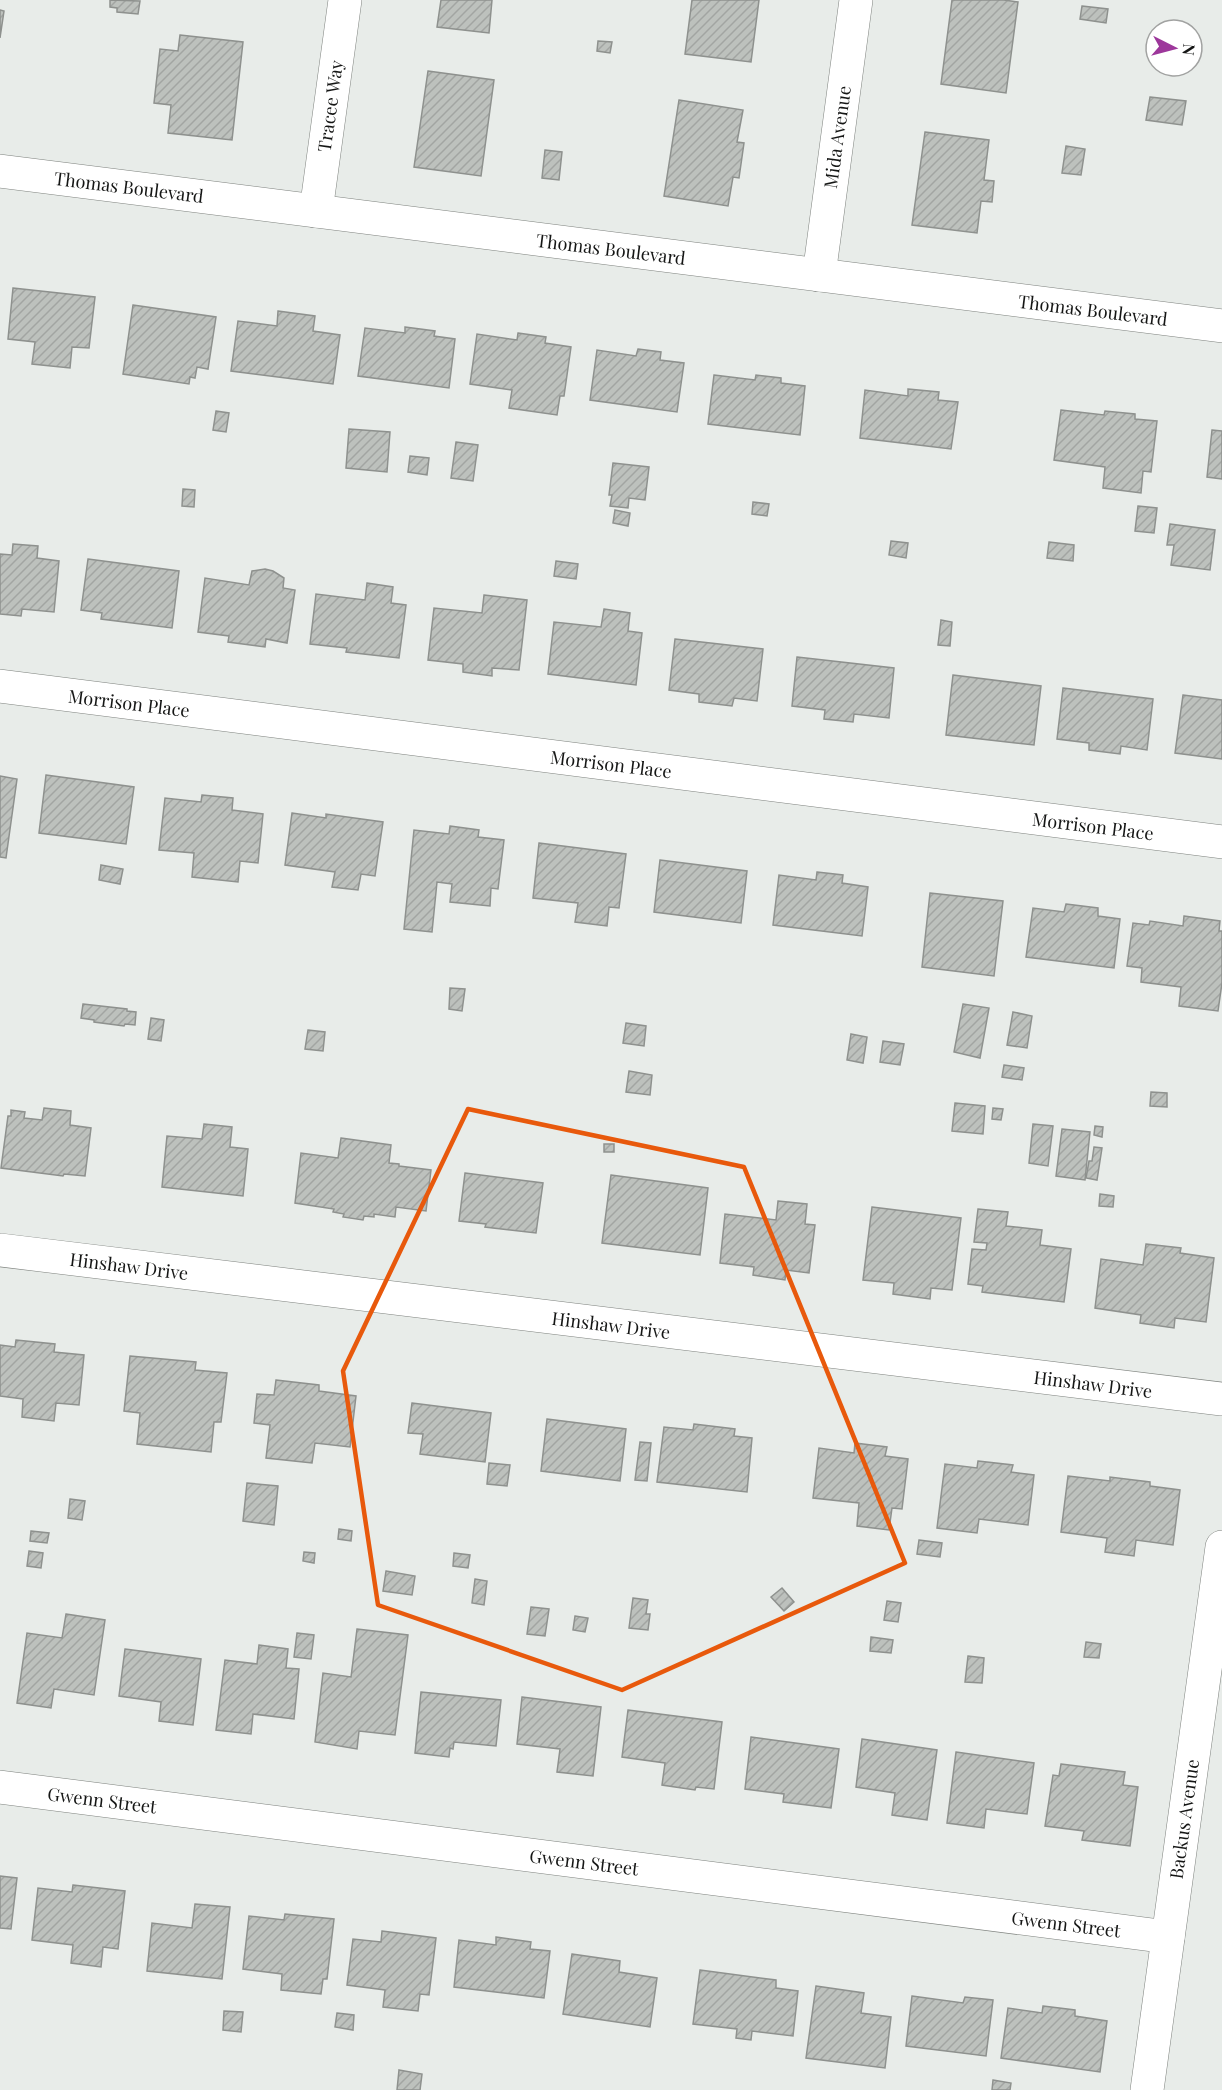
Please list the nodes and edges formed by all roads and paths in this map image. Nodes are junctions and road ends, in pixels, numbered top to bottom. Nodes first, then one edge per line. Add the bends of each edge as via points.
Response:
1 (345, 0) edge
2 (856, 0) edge
3 (0, 171) edge
4 (316, 211) junction
5 (819, 275) junction
6 (1222, 326) edge
7 (0, 686) edge
8 (1222, 842) edge
9 (0, 1250) edge
10 (1222, 1400) edge
11 (1222, 1547) edge
12 (0, 1787) edge
13 (1168, 1937) junction
14 (1147, 2090) edge

1 - 4 street, Tracee Way
2 - 5 street, Mida Avenue
3 - 4 street, Thomas Boulevard
4 - 5 street, Thomas Boulevard
5 - 6 street, Thomas Boulevard
7 - 8 street, Morrison Place
9 - 10 street, Hinshaw Drive
11 - 13 street, Backus Avenue
12 - 13 street, Gwenn Street
13 - 14 street, Backus Avenue

